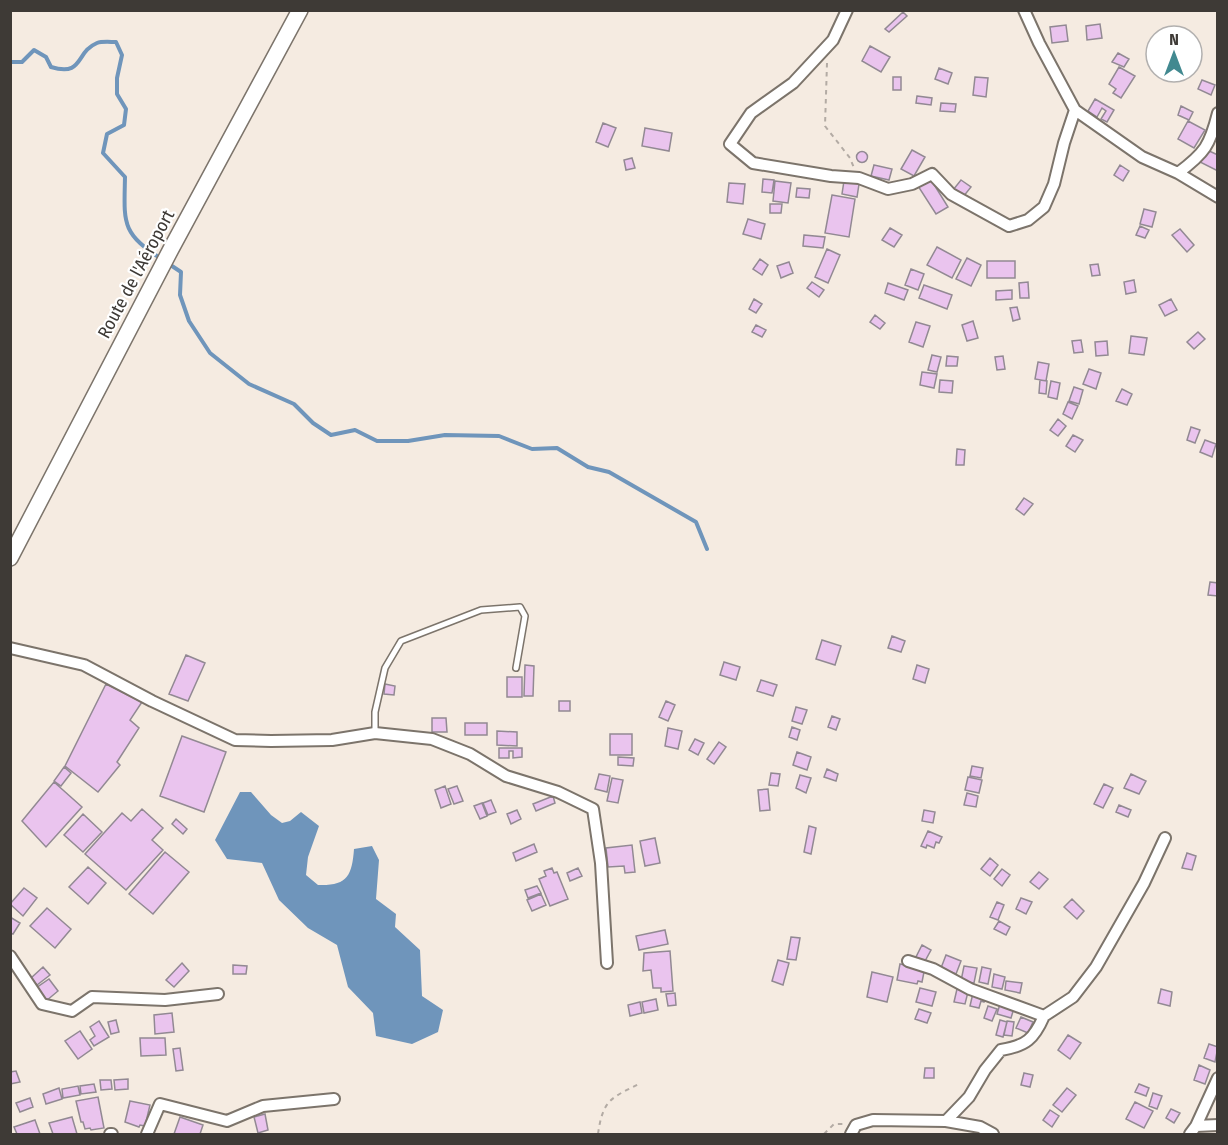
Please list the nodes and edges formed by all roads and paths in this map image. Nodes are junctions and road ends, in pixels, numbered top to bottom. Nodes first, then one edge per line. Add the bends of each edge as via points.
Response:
1 (300, 10) edge
2 (847, 10) edge
3 (1024, 10) edge
4 (828, 45) junction
5 (1074, 110) junction
6 (1218, 112) edge
7 (1178, 174) junction
8 (859, 178) junction
9 (1218, 197) edge
10 (10, 558) edge
11 (10, 648) edge
12 (516, 668) dead end
13 (375, 733) junction
14 (1165, 838) dead end
15 (10, 956) edge
16 (908, 961) dead end
17 (608, 963) dead end
18 (218, 994) dead end
19 (1044, 1016) junction
20 (1218, 1078) edge
21 (640, 1083) dead end
22 (334, 1099) dead end
23 (946, 1121) junction
24 (1218, 1125) edge
25 (853, 1130) edge
26 (1193, 1130) edge
27 (147, 1134) edge
28 (598, 1134) edge
29 (824, 1134) edge
30 (993, 1134) edge

1 - 10 main road, Route de l'Aéroport
2 - 4 street
3 - 5 street
4 - 8 path via 825,126 850,158
4 - 8 street via 793,83 751,113 730,144 753,163
5 - 7 street via 1142,157
5 - 8 street via 1044,207 1028,220 1010,226 951,194 932,174 912,184 888,189
6 - 7 street via 1212,138 1197,159
7 - 9 street
11 - 13 street via 84,664 235,740 332,740
12 - 13 lane via 525,616 520,607 481,610 401,641 385,668 375,712
13 - 17 street via 432,739 470,754 506,776 558,792 593,809
14 - 19 street via 1144,884 1096,967 1073,997
15 - 18 street via 42,1004 72,1011 93,997 165,1000
16 - 19 street
19 - 23 street via 1036,1034 1018,1047 1001,1050
20 - 26 street
21 - 28 path via 612,1098 601,1113
22 - 27 street via 263,1106 227,1121 159,1104
23 - 25 street via 873,1120
23 - 30 street via 980,1127
24 - 26 street
25 - 29 path via 834,1124

